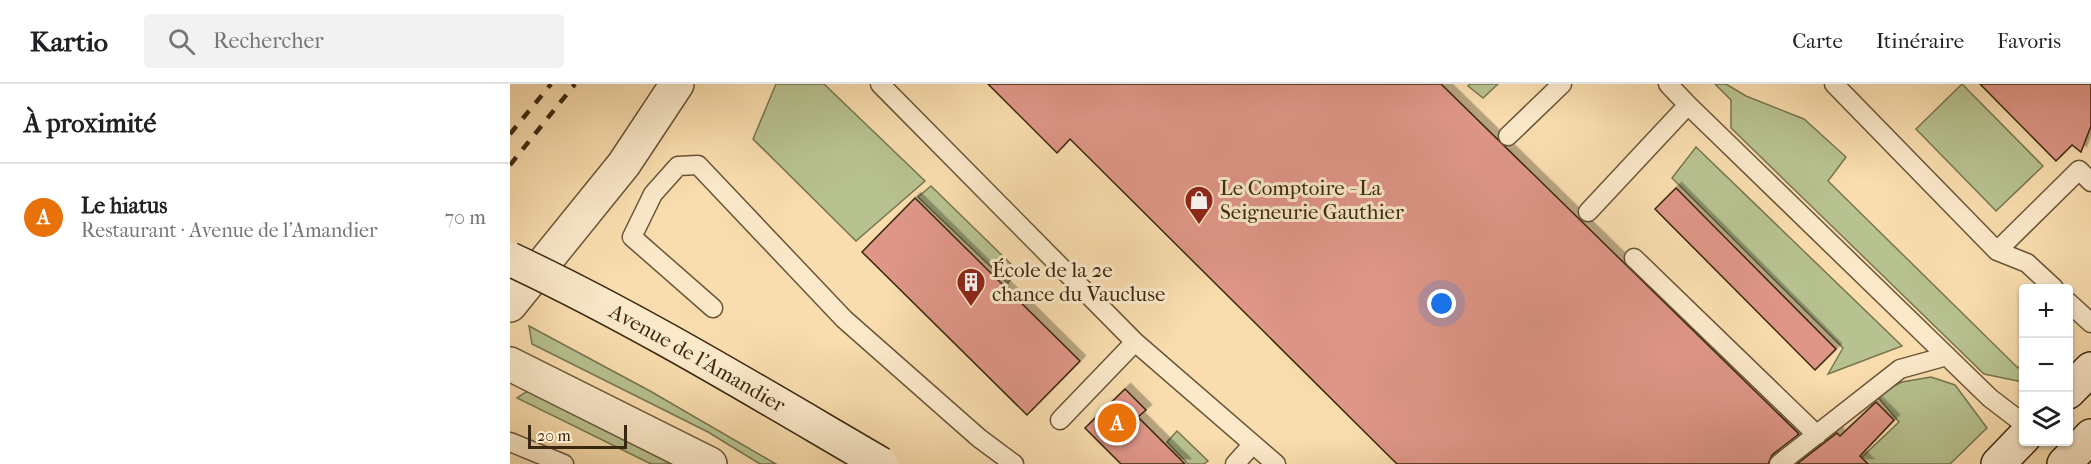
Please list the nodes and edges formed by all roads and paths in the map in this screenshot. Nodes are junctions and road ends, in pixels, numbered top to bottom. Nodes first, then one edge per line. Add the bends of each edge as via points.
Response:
1 (677, 84) edge
2 (880, 84) edge
3 (1562, 84) edge
4 (1668, 84) edge
5 (1834, 84) edge
6 (1688, 105) junction
7 (1508, 136) dead end
8 (2091, 182) edge
9 (1588, 212) dead end
10 (1997, 251) junction
11 (1634, 258) dead end
12 (510, 259) edge
13 (2050, 284) edge
14 (510, 305) edge
15 (2073, 307) edge
16 (712, 308) dead end
17 (2091, 323) edge
18 (1135, 342) junction
19 (1947, 356) junction
20 (510, 364) edge
21 (2091, 369) edge
22 (2073, 387) edge
23 (1059, 420) dead end
24 (2019, 420) edge
25 (1817, 435) junction
26 (2091, 436) edge
27 (510, 442) edge
28 (2019, 442) edge
29 (1253, 444) junction
30 (564, 464) edge
31 (710, 464) edge
32 (881, 464) edge
33 (1014, 464) edge
34 (1235, 464) edge
35 (1276, 464) edge
36 (1779, 464) edge
37 (1998, 464) edge
38 (2064, 464) edge

1 - 14 main road via 624,164
2 - 18 lane
3 - 7 lane
4 - 6 lane
5 - 10 lane
6 - 9 lane
6 - 19 lane
8 - 10 lane via 2079,170
10 - 13 lane via 2027,263
11 - 25 lane
12 - 32 main road, Avenue de l'Amandier, bridge via 575,289
15 - 17 lane
16 - 33 lane via 632,237 653,194 678,166 698,165 844,319
18 - 23 lane
18 - 29 lane
19 - 24 lane
19 - 25 lane via 1900,369
20 - 31 main road
21 - 22 main road
25 - 36 lane
26 - 38 main road
27 - 30 lane
28 - 37 main road
29 - 34 lane
29 - 35 lane

